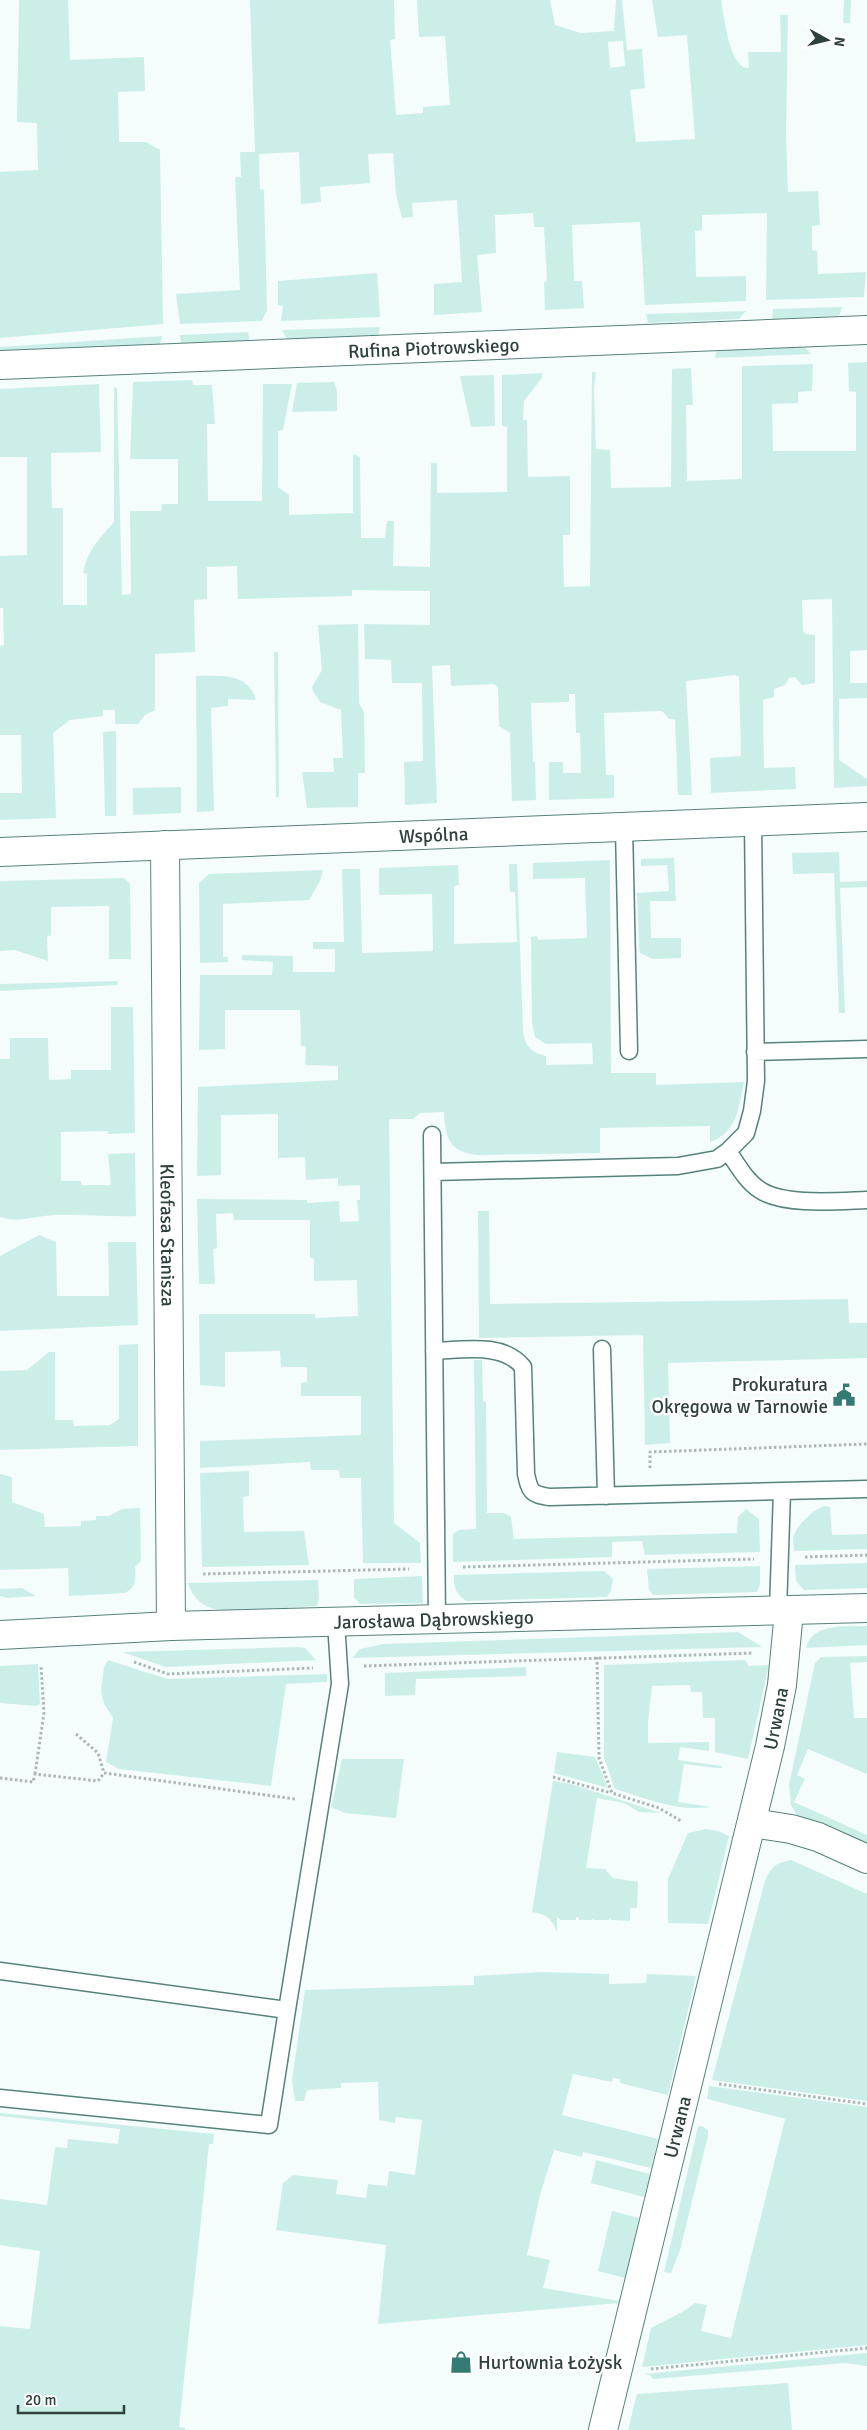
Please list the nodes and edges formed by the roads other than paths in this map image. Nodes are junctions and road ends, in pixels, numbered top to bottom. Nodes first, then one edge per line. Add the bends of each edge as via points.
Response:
1 (867, 330) edge
2 (0, 365) edge
3 (867, 817) edge
4 (752, 822) junction
5 (624, 828) junction
6 (165, 845) junction
7 (0, 852) edge
8 (867, 1049) edge
9 (629, 1051) dead end
10 (756, 1052) junction
11 (432, 1135) dead end
12 (728, 1151) junction
13 (432, 1172) junction
14 (867, 1200) edge
15 (602, 1350) dead end
16 (434, 1351) junction
17 (867, 1489) edge
18 (782, 1491) junction
19 (606, 1496) junction
20 (867, 1608) edge
21 (783, 1611) junction
22 (437, 1620) junction
23 (336, 1622) junction
24 (171, 1626) junction
25 (0, 1635) edge
26 (752, 1823) junction
27 (867, 1859) edge
28 (0, 1971) edge
29 (287, 2010) junction
30 (0, 2098) edge
31 (603, 2430) edge

1 - 2 street, Rufina Piotrowskiego
3 - 4 street, Wspólna
4 - 5 street, Wspólna
4 - 10 lane
5 - 6 street, Wspólna
5 - 9 lane
6 - 7 street, Wspólna
6 - 24 street, Kleofasa Stanisza
8 - 10 lane
10 - 12 lane via 756,1081 749,1125 741,1141
11 - 13 lane
12 - 13 lane via 716,1159 678,1166
12 - 14 lane via 749,1181 770,1195 811,1201
13 - 16 lane
15 - 19 lane
16 - 19 lane via 492,1350 517,1360 523,1366 524,1376 529,1488 535,1495 549,1497
16 - 22 lane
17 - 18 lane
18 - 19 lane
18 - 21 lane via 780,1558
20 - 21 street, Jarosława Dąbrowskiego
21 - 22 street, Jarosława Dąbrowskiego
21 - 26 street, Urwana via 785,1652 782,1685
22 - 23 street, Jarosława Dąbrowskiego
23 - 24 street, Jarosława Dąbrowskiego
23 - 29 lane via 340,1684
24 - 25 street, Jarosława Dąbrowskiego
26 - 27 street via 818,1837
26 - 31 street, Urwana
28 - 29 lane
29 - 30 lane via 269,2125

